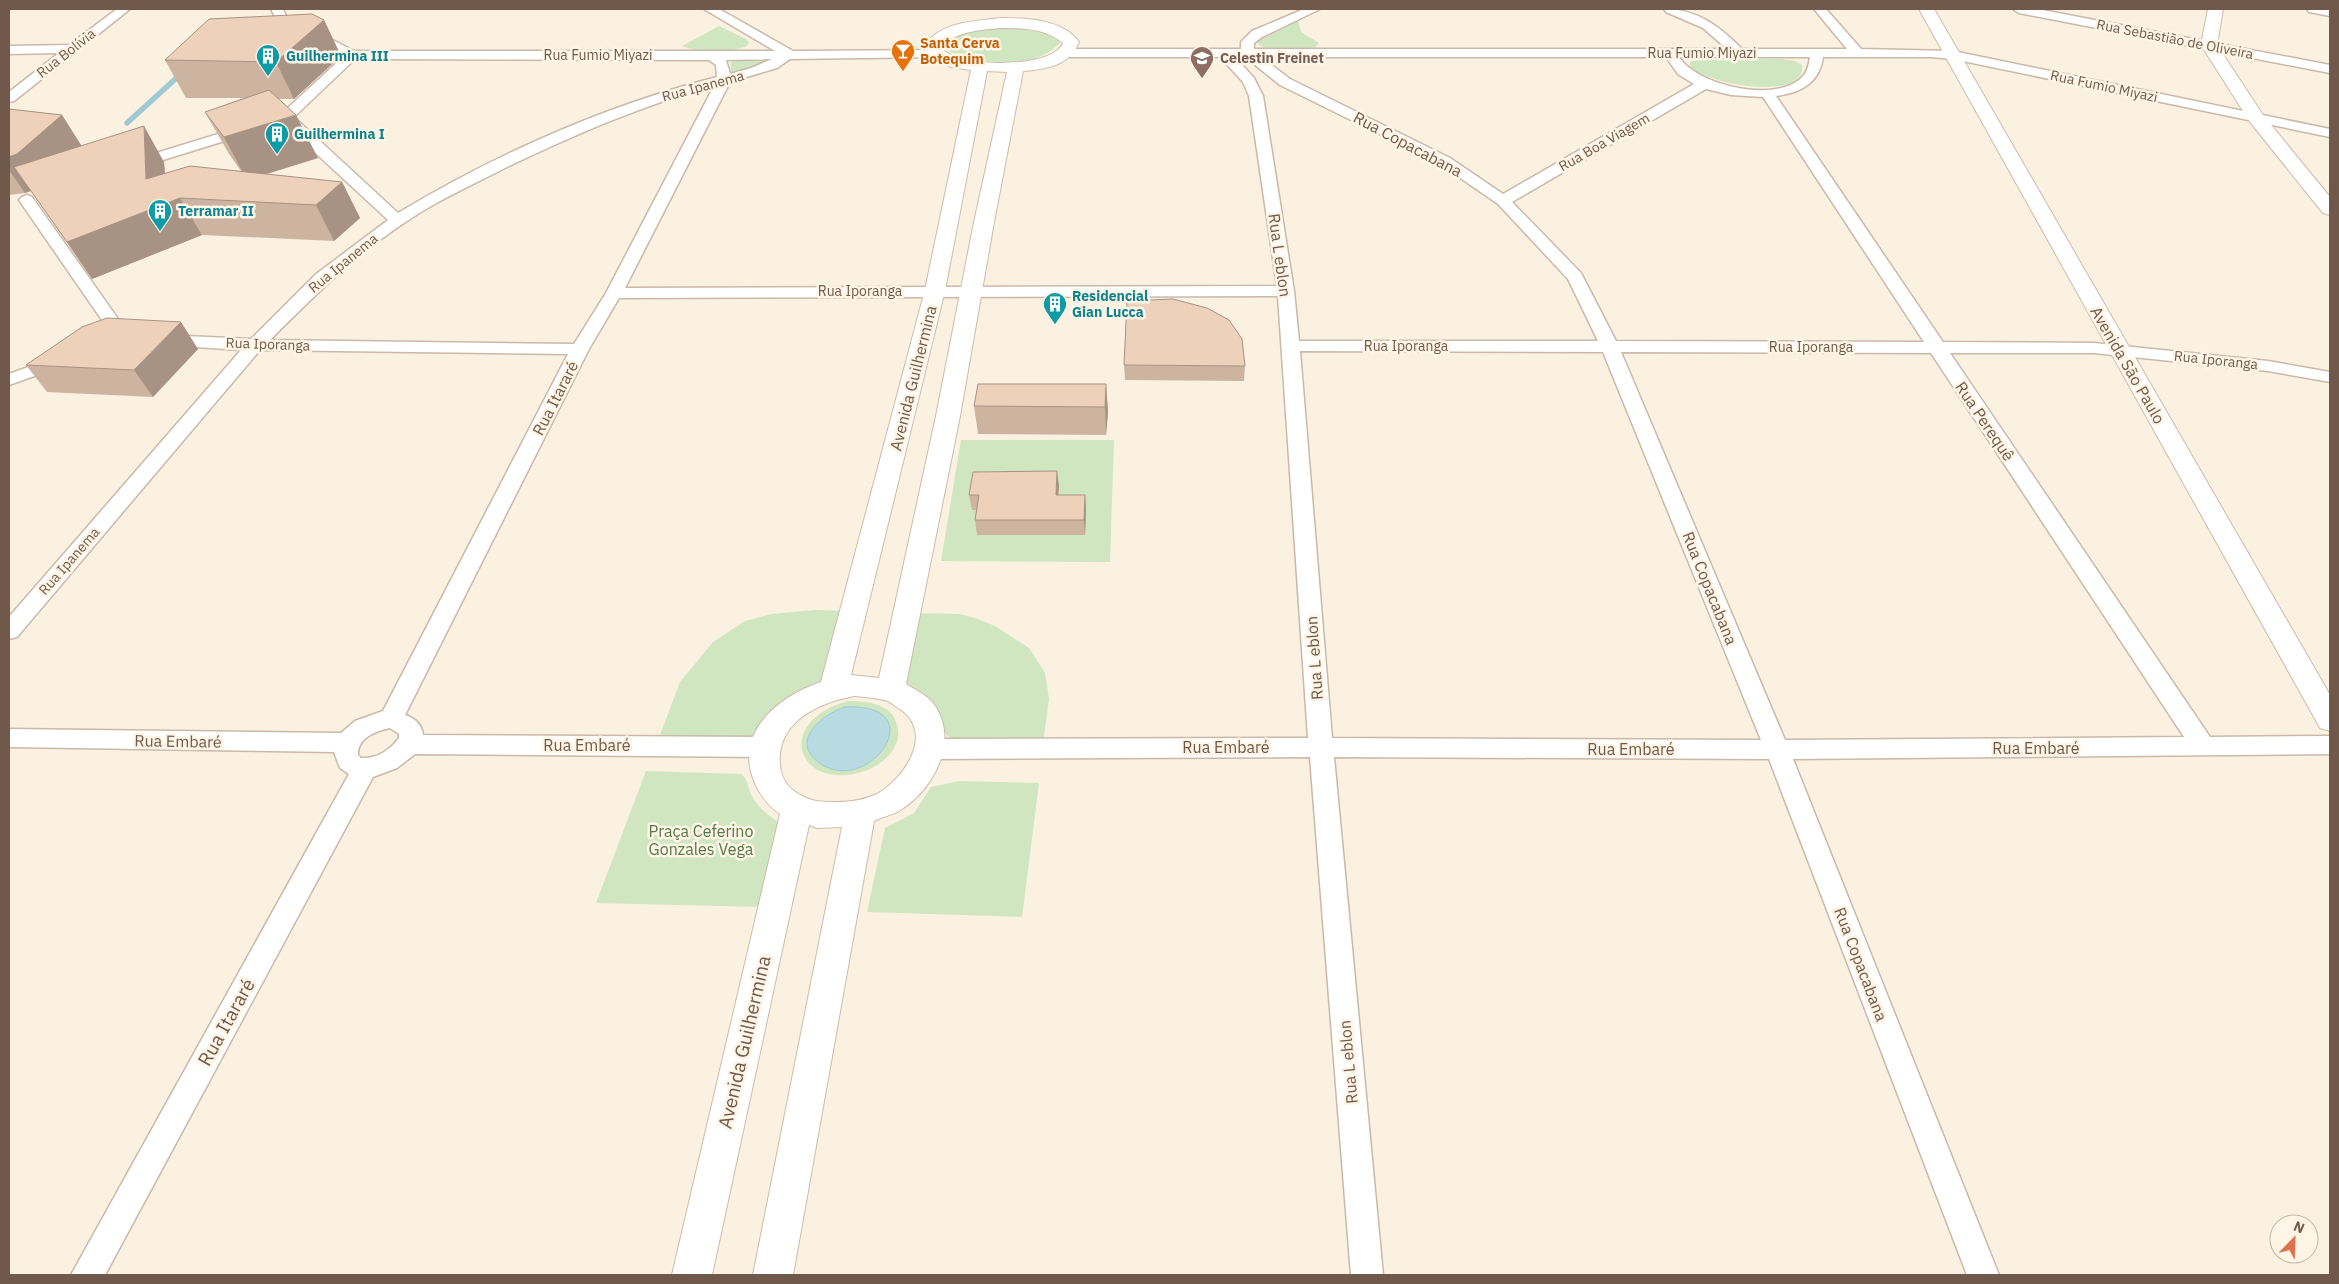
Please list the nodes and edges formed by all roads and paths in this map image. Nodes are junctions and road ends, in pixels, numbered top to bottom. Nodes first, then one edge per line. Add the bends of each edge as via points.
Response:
1 (124, 9) edge
2 (277, 9) edge
3 (710, 9) edge
4 (1314, 9) edge
5 (1670, 9) edge
6 (1820, 9) edge
7 (1926, 9) edge
8 (2019, 9) edge
9 (2215, 9) edge
10 (2313, 9) edge
11 (2330, 12) edge
12 (1002, 16) edge
13 (1021, 16) edge
14 (2208, 45) junction
15 (72, 49) junction
16 (9, 50) edge
17 (936, 53) junction
18 (1066, 53) junction
19 (1224, 53) junction
20 (1248, 53) junction
21 (1670, 53) junction
22 (1738, 53) junction
23 (1817, 53) junction
24 (1857, 53) junction
25 (789, 54) junction
26 (352, 55) junction
27 (1953, 55) junction
28 (712, 56) junction
29 (980, 66) junction
30 (1016, 67) junction
31 (2330, 69) edge
32 (724, 80) junction
33 (1706, 84) junction
34 (1304, 91) junction
35 (1266, 93) junction
36 (1768, 94) junction
37 (9, 98) edge
38 (285, 118) junction
39 (2256, 118) junction
40 (2330, 133) edge
41 (119, 169) edge
42 (46, 194) edge
43 (27, 200) junction
44 (9, 201) edge
45 (1503, 201) junction
46 (2330, 209) edge
47 (397, 220) junction
48 (935, 290) junction
49 (971, 290) junction
50 (1286, 291) junction
51 (614, 292) junction
52 (123, 338) junction
53 (106, 344) edge
54 (255, 345) junction
55 (1290, 346) junction
56 (1610, 347) junction
57 (1935, 348) junction
58 (580, 349) junction
59 (2119, 349) junction
60 (79, 354) edge
61 (2330, 377) edge
62 (9, 380) edge
63 (9, 631) edge
64 (834, 688) junction
65 (891, 689) junction
66 (2328, 711) edge
67 (391, 719) junction
68 (9, 738) edge
69 (347, 743) junction
70 (410, 744) junction
71 (2203, 746) junction
72 (2330, 746) edge
73 (765, 747) junction
74 (1321, 747) junction
75 (932, 749) junction
76 (1777, 750) junction
77 (365, 768) junction
78 (797, 809) junction
79 (860, 813) junction
80 (87, 1275) edge
81 (692, 1275) edge
82 (773, 1275) edge
83 (1367, 1275) edge
84 (1983, 1275) edge

1 - 15 street, Rua Bolívia
2 - 26 street, Rua Fumio Miyazi via 280,18
3 - 25 street
4 - 20 street via 1257,34 1247,42
5 - 22 street via 1698,18 1716,30
6 - 24 street
7 - 27 street, Avenida São Paulo
8 - 14 street, Rua Sebastião de Oliveira
9 - 14 street
10 - 11 street
12 - 13 street
12 - 17 street via 943,36 935,43
13 - 18 street via 1064,34 1071,42
14 - 31 street, Rua Sebastião de Oliveira
14 - 39 street
15 - 16 street
15 - 37 street, Rua Bolívia
17 - 25 street, Rua Fumio Miyazi
17 - 29 street via 959,64
18 - 19 street, Rua Fumio Miyazi
18 - 30 street via 1044,63
19 - 20 street, Rua Fumio Miyazi
19 - 35 street, Rua L eblon via 1249,81
20 - 21 street, Rua Fumio Miyazi
20 - 34 street, Rua Copacabana via 1273,74
21 - 22 street, Rua Fumio Miyazi
21 - 33 street via 1680,69
22 - 23 street, Rua Fumio Miyazi
23 - 24 street, Rua Fumio Miyazi
23 - 36 street via 1816,68 1806,81 1782,92
24 - 27 street, Rua Fumio Miyazi
25 - 28 street, Rua Fumio Miyazi
25 - 32 street, Rua Ipanema via 772,65
26 - 28 street, Rua Fumio Miyazi
26 - 38 street
27 - 39 street, Rua Fumio Miyazi
27 - 59 street, Avenida São Paulo
28 - 32 street via 722,63
29 - 30 street
29 - 48 street, Avenida Guilhermina
30 - 49 street
32 - 47 street, Rua Ipanema via 667,94 560,136 440,194
32 - 51 street, Rua Itararé
33 - 36 street
33 - 45 street, Rua Boa Viagem
34 - 35 street
34 - 45 street, Rua Copacabana via 1445,161
35 - 50 street, Rua L eblon
36 - 57 street, Rua Perequê
38 - 41 street
38 - 47 street
39 - 40 street, Rua Fumio Miyazi
39 - 46 street
42 - 43 street
43 - 44 street
43 - 52 street
45 - 56 street, Rua Copacabana via 1575,277
47 - 54 street, Rua Ipanema via 321,279
48 - 49 street, Rua Iporanga
48 - 51 street, Rua Iporanga
48 - 64 street, Avenida Guilhermina
49 - 50 street, Rua Iporanga
49 - 65 street
50 - 55 street, Rua L eblon
51 - 58 street, Rua Itararé
52 - 53 street
52 - 54 street, Rua Iporanga
54 - 58 street, Rua Iporanga
54 - 63 street, Rua Ipanema
55 - 56 street, Rua Iporanga
55 - 74 street, Rua L eblon
56 - 57 street, Rua Iporanga
56 - 76 street, Rua Copacabana
57 - 59 street, Rua Iporanga
57 - 71 street, Rua Perequê
58 - 67 street, Rua Itararé
59 - 61 street, Rua Iporanga via 2268,366
59 - 66 street, Avenida São Paulo
60 - 62 street
64 - 65 street via 873,685
64 - 73 street via 790,710 774,727
65 - 75 street via 910,698 924,712 932,729
67 - 69 street via 365,726
67 - 70 street via 409,726 412,734
68 - 69 street, Rua Embaré
69 - 77 street via 344,753 347,761
70 - 73 street, Rua Embaré
70 - 77 street via 392,761
71 - 72 street, Rua Embaré
71 - 76 street, Rua Embaré
73 - 78 street via 763,765 768,783 780,798
74 - 75 street, Rua Embaré
74 - 76 street, Rua Embaré
74 - 83 street, Rua L eblon
75 - 79 street via 924,769 909,789 886,804
76 - 84 street, Rua Copacabana
77 - 80 street, Rua Itararé
78 - 79 street via 838,816
78 - 81 street, Avenida Guilhermina
79 - 82 street

